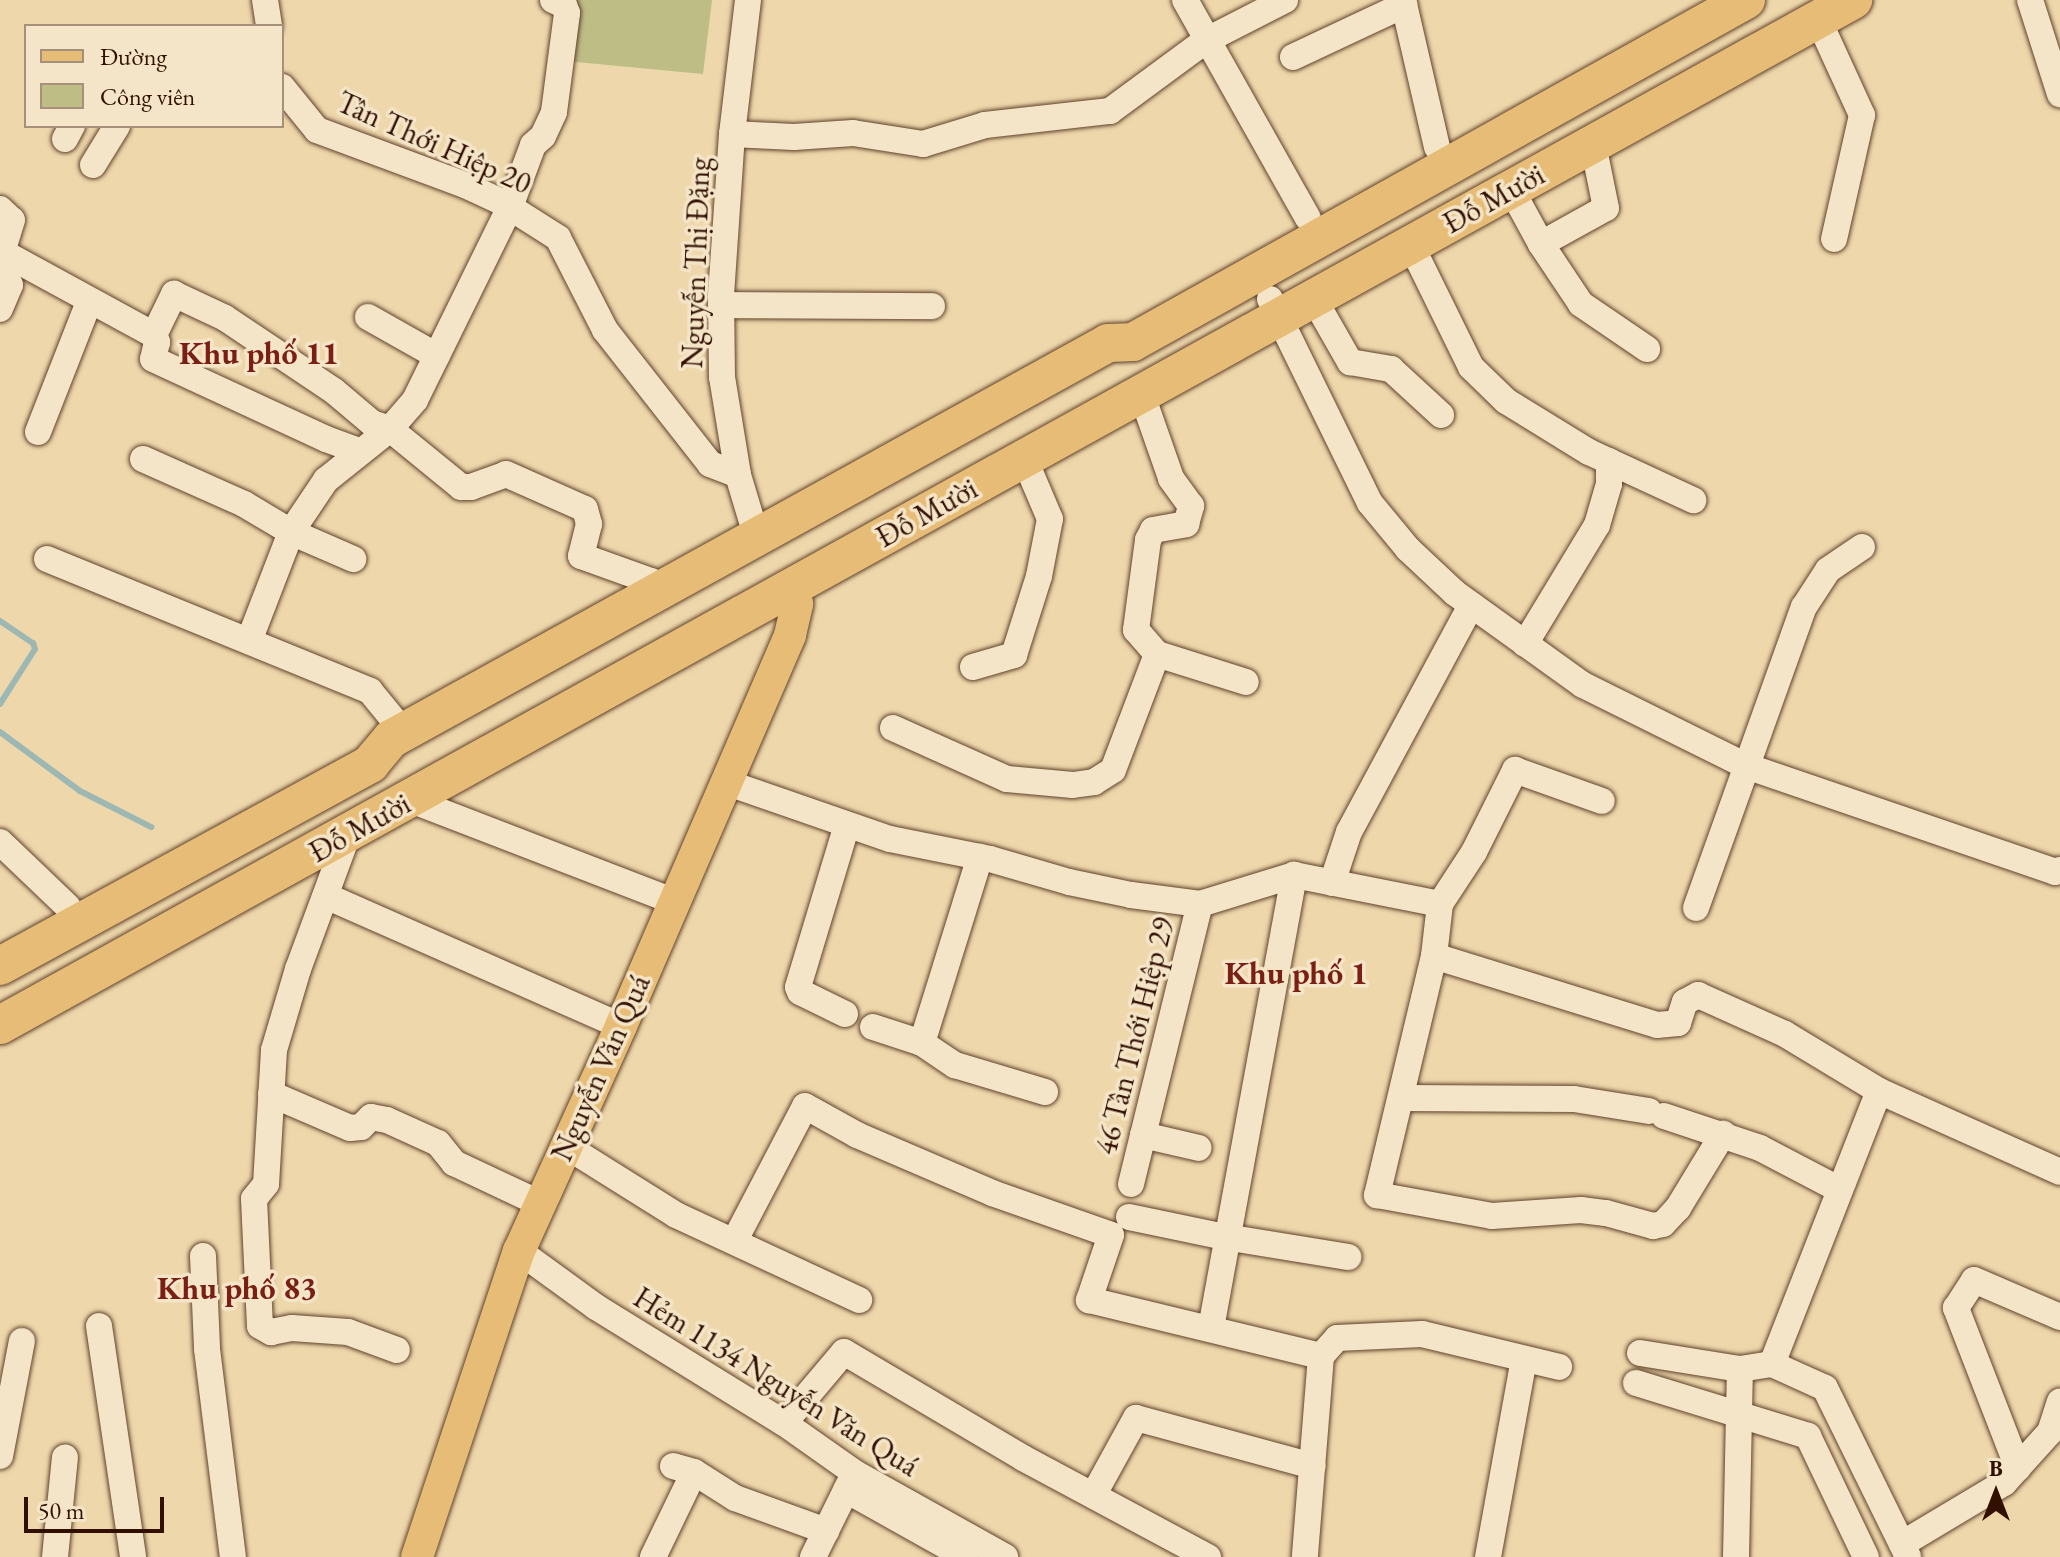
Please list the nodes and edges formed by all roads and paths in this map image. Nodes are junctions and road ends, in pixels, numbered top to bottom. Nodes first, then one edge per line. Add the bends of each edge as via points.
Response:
1 (265, 0) edge
2 (553, 0) edge
3 (748, 0) edge
4 (1185, 0) edge
5 (1285, 0) edge
6 (1701, 0) edge
7 (1746, 0) edge
8 (1853, 0) edge
9 (2030, 0) edge
10 (1404, 2) edge
11 (1814, 10) edge
12 (269, 24) edge
13 (1205, 41) junction
14 (1293, 57) dead end
15 (284, 89) edge
16 (2060, 94) edge
17 (116, 128) edge
18 (732, 134) junction
19 (1593, 144) junction
20 (1437, 147) junction
21 (93, 165) dead end
22 (1511, 189) junction
23 (510, 207) junction
24 (0, 209) edge
25 (1308, 218) junction
26 (1834, 239) dead end
27 (1541, 244) junction
28 (1411, 245) junction
29 (1, 262) edge
30 (1314, 299) junction
31 (89, 302) junction
32 (721, 305) junction
33 (932, 306) dead end
34 (0, 309) edge
35 (1274, 309) junction
36 (368, 317) dead end
37 (154, 335) junction
38 (1647, 349) dead end
39 (437, 356) junction
40 (1142, 395) junction
41 (1441, 415) dead end
42 (390, 429) junction
43 (38, 432) dead end
44 (359, 451) junction
45 (143, 459) dead end
46 (1025, 460) junction
47 (1609, 461) junction
48 (738, 475) junction
49 (1693, 500) dead end
50 (756, 531) junction
51 (291, 532) junction
52 (1862, 547) dead end
53 (47, 559) dead end
54 (353, 559) dead end
55 (790, 582) junction
56 (656, 586) junction
57 (1471, 605) junction
58 (249, 641) junction
59 (1525, 644) junction
60 (1157, 654) junction
61 (973, 667) dead end
62 (1246, 682) dead end
63 (397, 724) junction
64 (893, 728) dead end
65 (1746, 766) junction
66 (728, 783) junction
67 (411, 800) junction
68 (1602, 801) dead end
69 (847, 825) junction
70 (348, 834) junction
71 (0, 842) edge
72 (980, 857) junction
73 (2060, 870) edge
74 (1294, 875) junction
75 (1332, 883) junction
76 (326, 896) junction
77 (676, 902) junction
78 (1200, 904) junction
79 (1440, 904) junction
80 (68, 907) junction
81 (1696, 908) dead end
82 (0, 944) edge
83 (1434, 956) junction
84 (0, 966) edge
85 (0, 1003) edge
86 (845, 1014) dead end
87 (0, 1025) edge
88 (621, 1026) junction
89 (873, 1027) dead end
90 (922, 1043) junction
91 (1879, 1091) junction
92 (1045, 1092) dead end
93 (271, 1094) junction
94 (1403, 1098) junction
95 (1723, 1134) junction
96 (1143, 1135) junction
97 (566, 1146) junction
98 (1199, 1148) dead end
99 (2060, 1172) edge
100 (1131, 1184) dead end
101 (1840, 1190) junction
102 (541, 1204) junction
103 (1129, 1217) dead end
104 (1225, 1237) junction
105 (735, 1240) junction
106 (519, 1251) junction
107 (203, 1256) dead end
108 (1348, 1257) dead end
109 (859, 1300) dead end
110 (2060, 1317) edge
111 (99, 1326) dead end
112 (1211, 1328) junction
113 (22, 1341) dead end
114 (397, 1350) dead end
115 (1640, 1353) dead end
116 (1321, 1356) junction
117 (1524, 1359) junction
118 (1772, 1364) junction
119 (1559, 1367) dead end
120 (1740, 1369) junction
121 (1636, 1383) dead end
122 (2060, 1402) edge
123 (1739, 1414) junction
124 (784, 1423) junction
125 (0, 1456) edge
126 (65, 1457) dead end
127 (1313, 1466) junction
128 (2018, 1468) junction
129 (850, 1482) junction
130 (1094, 1494) junction
131 (826, 1531) junction
132 (1905, 1550) edge
133 (55, 1557) edge
134 (133, 1557) edge
135 (233, 1557) edge
136 (417, 1557) edge
137 (653, 1557) edge
138 (813, 1557) edge
139 (966, 1557) edge
140 (1005, 1557) edge
141 (1208, 1557) edge
142 (1305, 1557) edge
143 (1488, 1557) edge
144 (1736, 1557) edge
145 (1866, 1557) edge

1 - 12 street
2 - 23 street via 567,13 554,112 533,145
3 - 18 street, Nguyễn Thị Đặng
4 - 13 street
5 - 13 street
6 - 20 highway, Đỗ Mười
7 - 50 highway, Đỗ Mười via 1133,342 1108,343
8 - 11 highway, Đỗ Mười
9 - 16 street
10 - 14 street
10 - 20 street
11 - 19 highway, Đỗ Mười
11 - 26 street via 1862,115
11 - 35 highway, Đỗ Mười
13 - 18 street via 1110,111 985,125 923,144 853,133
13 - 25 street
15 - 23 street, Tân Thới Hiệp 20 via 317,130
17 - 21 street
18 - 32 street, Nguyễn Thị Đặng
19 - 22 highway, Đỗ Mười
19 - 27 street via 1606,208
20 - 25 highway, Đỗ Mười
22 - 27 street
22 - 28 highway, Đỗ Mười
23 - 39 street
23 - 48 street, Tân Thới Hiệp 20 via 558,238 605,330 710,464
24 - 29 street via 12,220
25 - 50 highway, Đỗ Mười
27 - 38 street via 1581,304
28 - 30 highway, Đỗ Mười
28 - 47 street via 1471,367 1506,401
29 - 31 street
29 - 34 street via 10,285
30 - 35 highway, Đỗ Mười
30 - 41 street via 1350,362 1391,369
31 - 37 street
31 - 43 street
32 - 33 street
32 - 48 street, Nguyễn Thị Đặng via 722,377
35 - 40 highway, Đỗ Mười
35 - 55 highway, Đỗ Mười via 1154,366 1131,388
35 - 57 street via 1370,503 1408,549
36 - 39 street
37 - 42 street via 174,294 225,318 372,423
37 - 44 street via 152,355 162,363
39 - 42 street via 415,400
40 - 46 highway, Đỗ Mười
40 - 60 street via 1171,478 1191,506 1186,524 1153,530 1148,540 1136,630
42 - 44 street
42 - 56 street via 461,487 506,474 585,509 589,520 581,556
44 - 51 street via 326,480
45 - 51 street via 244,504
46 - 55 highway, Đỗ Mười
46 - 61 street via 1050,519 1039,576 1014,655
47 - 49 street
47 - 59 street via 1609,484 1597,525
48 - 50 street, Nguyễn Thị Đặng
50 - 56 highway, Đỗ Mười
51 - 54 street
51 - 58 street
52 - 65 street via 1828,570 1804,607
53 - 58 street
55 - 66 main road, Nguyễn Văn Quá via 797,604 790,635
55 - 67 highway, Đỗ Mười
55 - 85 highway, Đỗ Mười via 411,790 381,792
56 - 63 highway, Đỗ Mười
56 - 84 highway, Đỗ Mười via 391,739 370,764
57 - 59 street
57 - 75 street via 1349,832
58 - 63 street via 370,691
59 - 65 street via 1583,685
60 - 62 street
60 - 64 street via 1113,770 1094,782 1007,779
63 - 80 highway, Đỗ Mười
65 - 73 street
65 - 81 street
66 - 69 street
66 - 77 main road, Nguyễn Văn Quá
67 - 70 highway, Đỗ Mười
67 - 77 street
68 - 79 street via 1515,770 1474,852
69 - 72 street
69 - 86 street via 798,987
70 - 76 street
70 - 87 highway, Đỗ Mười
71 - 80 street
72 - 78 street via 1069,882
72 - 90 street
74 - 75 street
74 - 78 street
74 - 104 street
75 - 79 street
76 - 88 street
76 - 93 street via 274,1050
77 - 88 main road, Nguyễn Văn Quá
78 - 96 street, 46 Tân Thới Hiệp 29
79 - 83 street
80 - 82 highway, Đỗ Mười
83 - 91 street via 1657,1025 1678,1023 1685,1002 1698,995 1785,1034
83 - 94 street
88 - 97 main road, Nguyễn Văn Quá
89 - 90 street
90 - 92 street via 955,1065
91 - 99 street
91 - 101 street
93 - 102 street via 350,1128 380,1117 438,1143 454,1163
93 - 114 street via 266,1184 254,1199 260,1326 271,1332 348,1332
94 - 95 street via 1574,1099 1657,1114
94 - 95 street via 1377,1195 1492,1216 1581,1210 1663,1224
95 - 101 street
96 - 98 street
96 - 100 street, 46 Tân Thới Hiệp 29
97 - 102 main road, Nguyễn Văn Quá
97 - 105 street via 676,1215
101 - 118 street
102 - 106 main road, Nguyễn Văn Quá
103 - 104 street
104 - 108 street
104 - 112 street
105 - 109 street
105 - 112 street via 805,1106 857,1135 992,1193 1111,1235 1089,1300
106 - 124 street, Hẻm 1134 Nguyễn Văn Quá via 596,1307
106 - 136 main road, Nguyễn Văn Quá
107 - 135 street via 207,1349
110 - 128 street via 1974,1280 1956,1308
111 - 134 street
112 - 116 street
113 - 125 street
115 - 120 street
116 - 117 street via 1337,1338 1422,1334
116 - 127 street
117 - 119 street
117 - 143 street
118 - 120 street
118 - 132 street via 1825,1388
120 - 123 street
121 - 123 street
122 - 128 street via 2050,1432
123 - 144 street
123 - 145 street via 1808,1436
124 - 129 street, Hẻm 1134 Nguyễn Văn Quá
124 - 130 street via 844,1352
126 - 133 street
127 - 130 street via 1136,1418
127 - 142 street
128 - 132 street
129 - 131 street
129 - 139 street
129 - 140 street, Hẻm 1134 Nguyễn Văn Quá
130 - 141 street
131 - 137 street via 735,1498 684,1469
131 - 138 street

